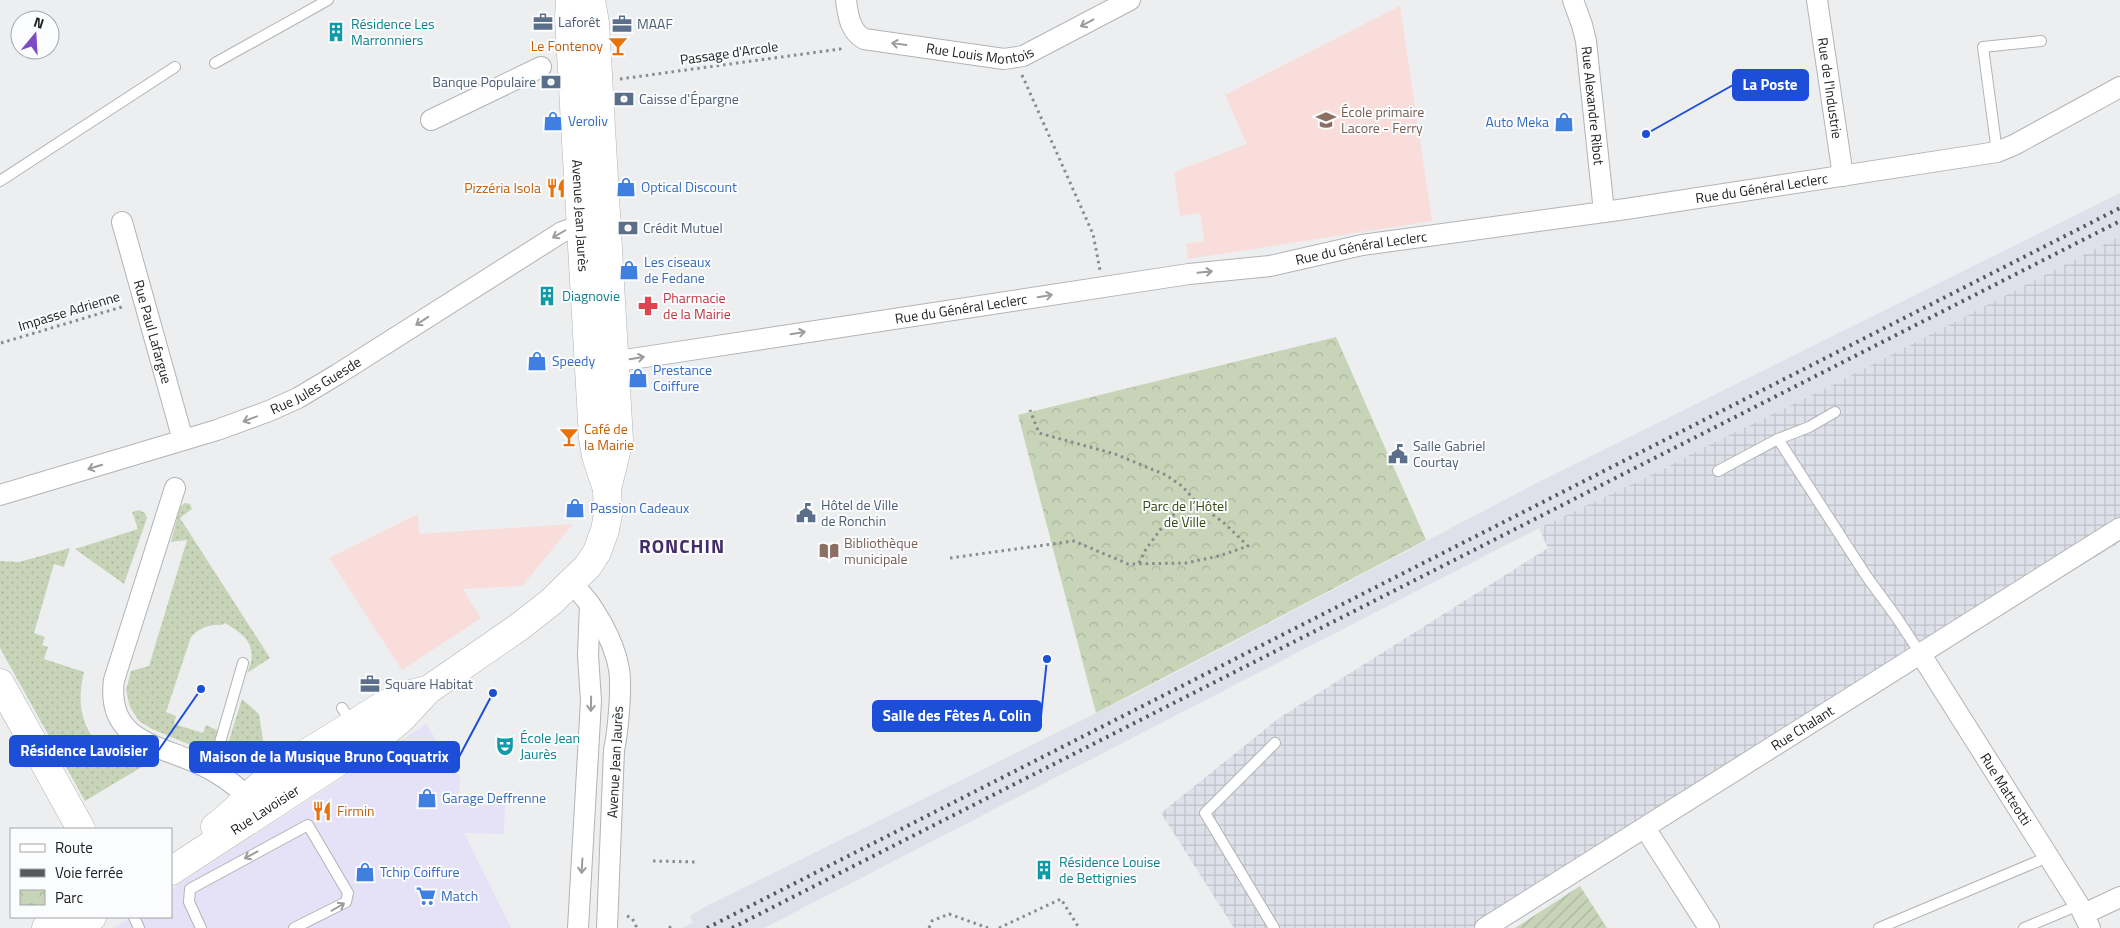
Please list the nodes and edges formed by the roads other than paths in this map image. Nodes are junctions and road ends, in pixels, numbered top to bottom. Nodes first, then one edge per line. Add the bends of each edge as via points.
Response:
1 (328, 0) edge
2 (846, 0) edge
3 (1130, 0) edge
4 (1573, 0) edge
5 (1817, 0) edge
6 (580, 2) edge
7 (2041, 41) dead end
8 (215, 63) dead end
9 (556, 66) junction
10 (175, 67) dead end
11 (2120, 87) edge
12 (431, 120) dead end
13 (1997, 152) junction
14 (1843, 176) junction
15 (0, 181) edge
16 (1604, 212) junction
17 (122, 222) dead end
18 (593, 226) junction
19 (600, 361) junction
20 (1835, 412) dead end
21 (1778, 438) junction
22 (183, 440) junction
23 (605, 445) dead end
24 (1718, 471) dead end
25 (175, 488) dead end
26 (607, 489) junction
27 (0, 495) edge
28 (2120, 528) edge
29 (580, 592) junction
30 (1920, 654) junction
31 (242, 663) dead end
32 (0, 683) edge
33 (428, 690) junction
34 (1275, 743) dead end
35 (212, 770) junction
36 (288, 780) dead end
37 (255, 805) junction
38 (229, 825) junction
39 (80, 828) edge
40 (1645, 828) junction
41 (172, 855) edge
42 (2048, 857) junction
43 (172, 870) edge
44 (2120, 897) edge
45 (2084, 916) edge
46 (63, 918) edge
47 (90, 918) edge
48 (46, 928) edge
49 (71, 928) edge
50 (201, 928) edge
51 (294, 928) edge
52 (578, 928) edge
53 (607, 928) edge
54 (1274, 928) edge
55 (1485, 928) edge
56 (1709, 928) edge
57 (1879, 928) edge
58 (2024, 928) edge

1 - 8 lane
3 -> 2 street, Rue Louis Montois via 1013,59 864,39 851,26
4 - 16 street, Rue Alexandre Ribot via 1586,41
5 - 14 street, Rue de l'Industrie
6 - 9 main road, Avenue Jean Jaurès via 569,18
6 - 18 main road, Avenue Jean Jaurès via 595,23 598,82
7 - 13 lane via 1983,47
9 - 12 street
9 - 18 main road, Avenue Jean Jaurès
10 - 15 lane
11 - 13 street, Rue du Général Leclerc
13 - 14 street, Rue du Général Leclerc
14 - 16 street, Rue du Général Leclerc
19 -> 16 street, Rue du Général Leclerc via 1189,274 1263,267 1362,246
17 - 22 street, Rue Paul Lafargue
18 - 19 main road, Avenue Jean Jaurès
18 -> 22 street, Rue Jules Guesde via 562,232 298,398 241,422
19 - 26 main road, Avenue Jean Jaurès via 593,445
20 - 21 lane via 1809,427
21 - 24 lane
21 - 30 lane via 1866,577
22 -> 27 street, Rue Jules Guesde
23 - 26 lane
25 - 35 street via 111,696 115,714 135,736
26 - 29 main road, Avenue Jean Jaurès via 608,514 603,538
28 - 30 street, Rue Chalant
29 - 33 main road, Rue Lavoisier via 519,627
29 -> 52 street, Avenue Jean Jaurès via 591,701
29 - 53 street, Avenue Jean Jaurès via 609,640 620,670
30 - 40 street, Rue Chalant
30 - 42 street, Rue Matteotti
31 - 35 lane
32 - 39 main road
33 - 37 main road, Rue Lavoisier via 389,729
33 - 37 main road, Rue Lavoisier via 403,696 312,744 261,783
34 - 54 lane via 1205,813
35 - 37 street
36 - 37 lane
37 - 38 main road, Rue Lavoisier
38 - 41 main road, Rue Lavoisier
38 - 43 main road, Rue Lavoisier
40 - 55 street, Rue Chalant
40 - 56 street
42 - 45 street, Rue Matteotti
42 - 57 lane
44 - 45 street
45 - 58 lane
46 - 48 main road
47 - 49 main road
51 -> 50 lane via 339,908 346,902 348,893 308,825 190,889 188,902

